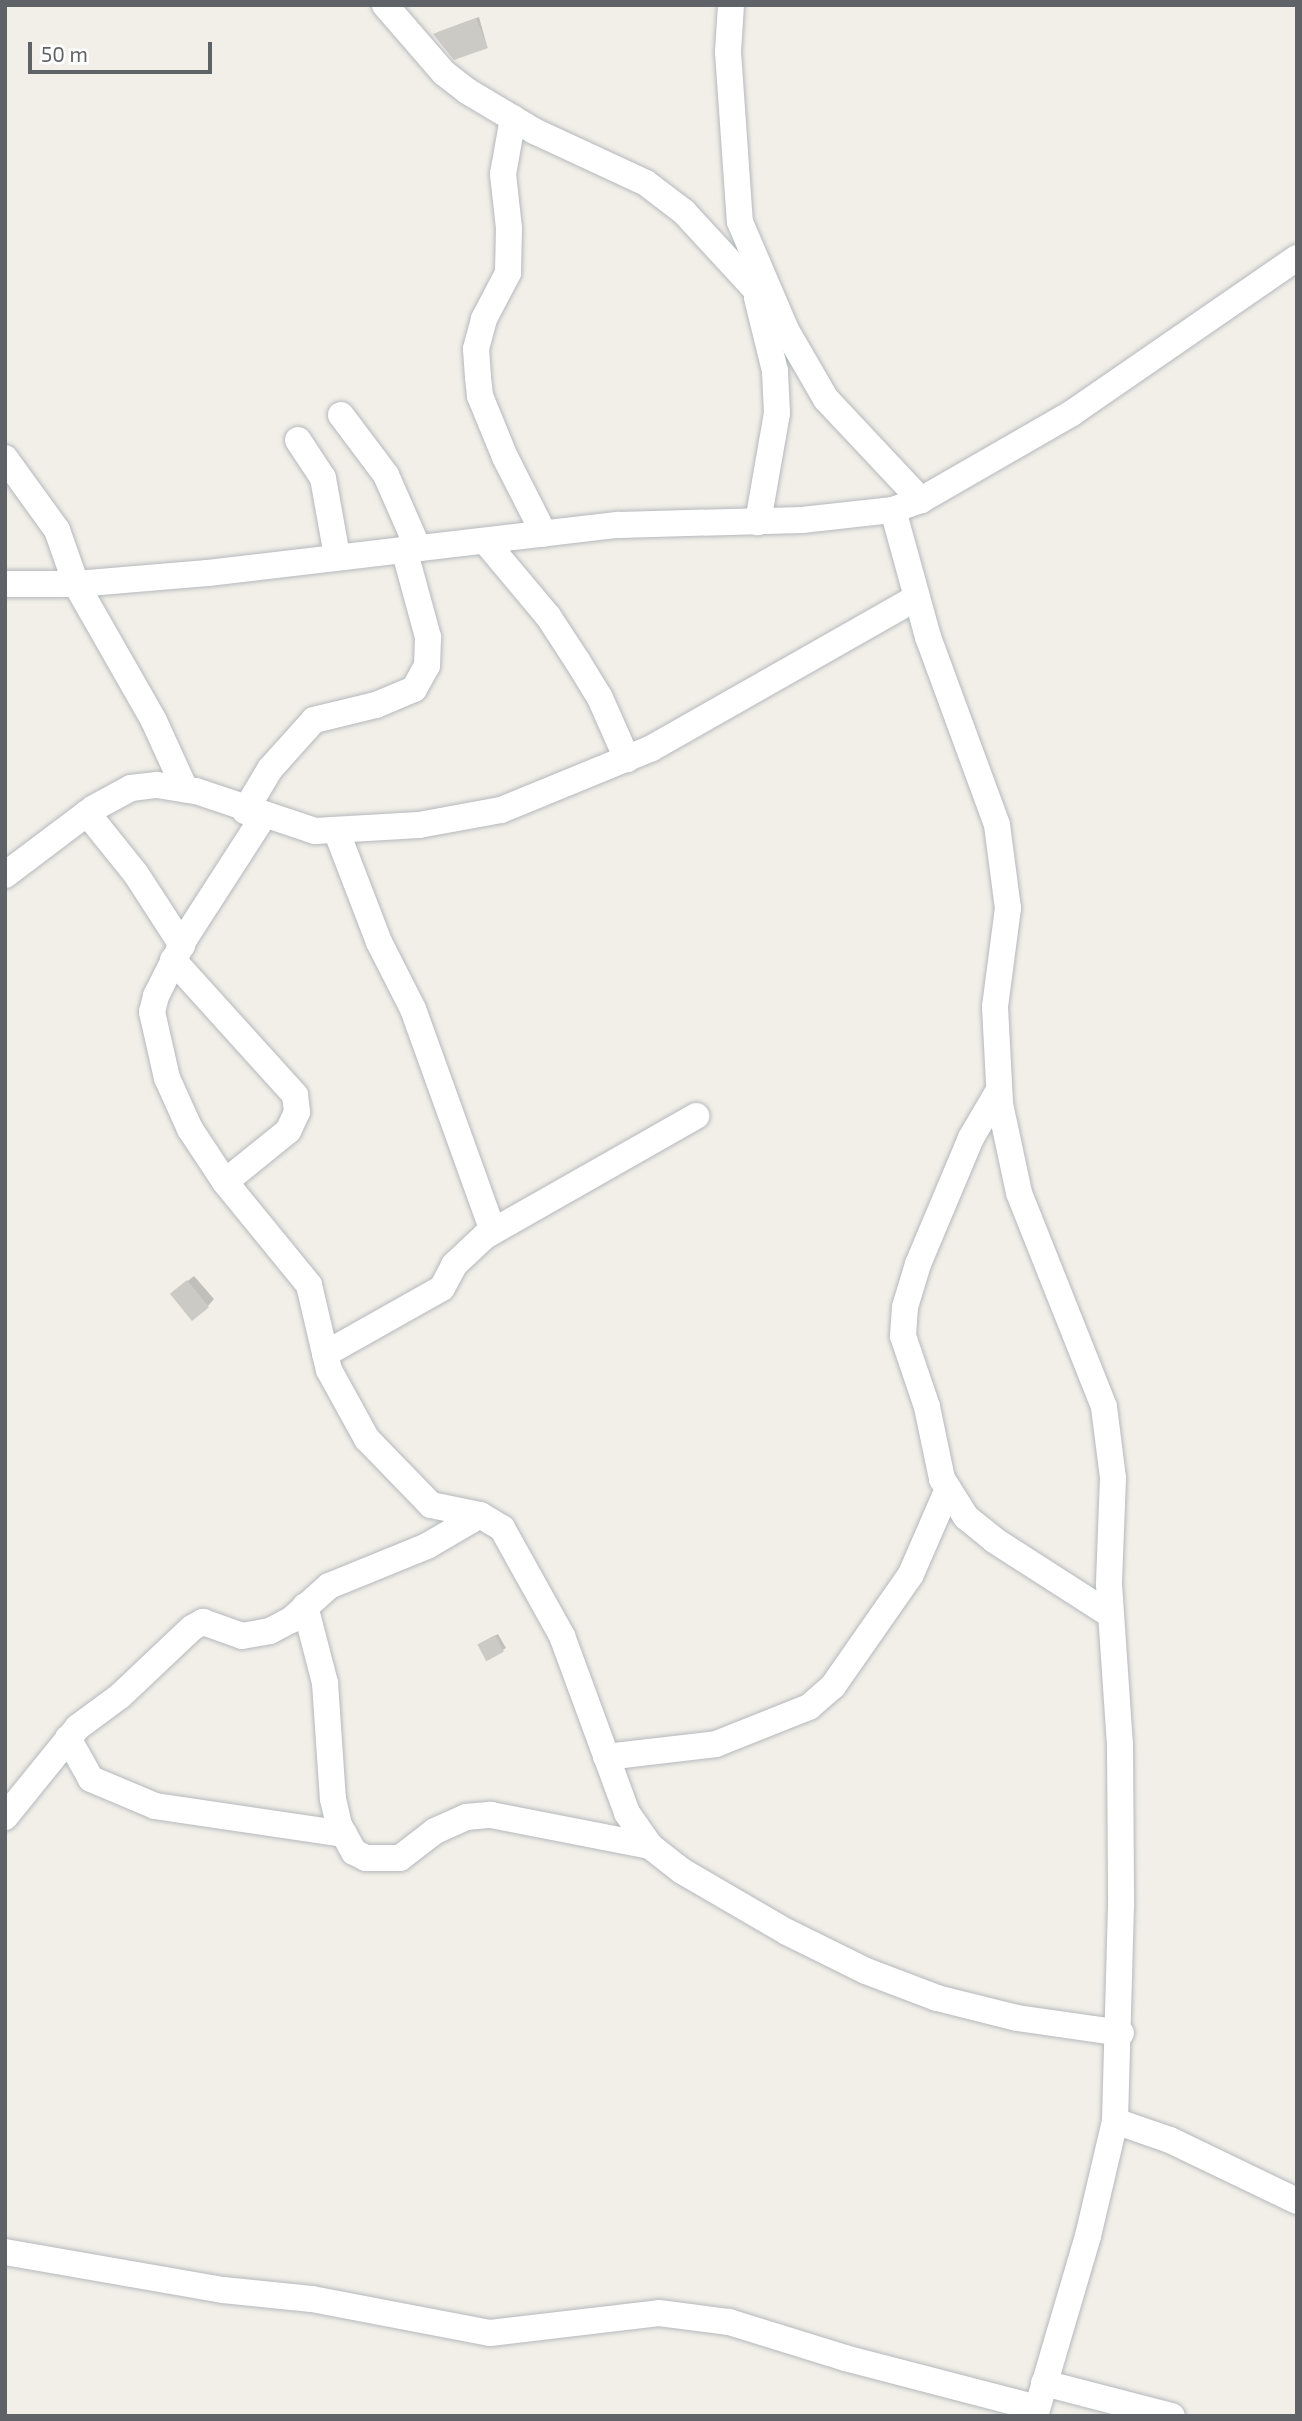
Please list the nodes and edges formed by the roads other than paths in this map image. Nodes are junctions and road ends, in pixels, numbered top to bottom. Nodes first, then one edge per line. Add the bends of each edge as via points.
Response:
1 (385, 5) edge
2 (731, 5) edge
3 (513, 118) junction
4 (1297, 258) edge
5 (755, 289) junction
6 (778, 313) junction
7 (341, 415) dead end
8 (299, 440) dead end
9 (5, 458) edge
10 (920, 500) junction
11 (893, 510) junction
12 (758, 522) junction
13 (544, 534) junction
14 (485, 541) junction
15 (411, 549) junction
16 (337, 556) junction
17 (5, 584) edge
18 (76, 584) junction
19 (916, 598) junction
20 (627, 759) junction
21 (185, 789) junction
22 (87, 813) junction
23 (254, 814) junction
24 (336, 831) junction
25 (5, 875) edge
26 (177, 952) junction
27 (999, 1090) junction
28 (696, 1116) dead end
29 (225, 1182) junction
30 (493, 1231) junction
31 (325, 1354) junction
32 (948, 1489) junction
33 (480, 1515) junction
34 (305, 1606) junction
35 (1111, 1615) junction
36 (68, 1738) junction
37 (606, 1757) junction
38 (5, 1817) edge
39 (344, 1834) junction
40 (650, 1846) junction
41 (1121, 2033) junction
42 (1115, 2121) junction
43 (1297, 2201) edge
44 (5, 2252) edge
45 (1044, 2383) junction
46 (1036, 2412) edge
47 (1172, 2416) edge

1 - 3 street via 444,73
2 - 6 street via 728,52 740,222
3 - 5 street via 646,183 684,212
3 - 13 street via 503,174 508,273 484,319 476,349 478,377 480,396 505,457
4 - 10 street via 1072,413
5 - 6 street
5 - 12 street via 775,370 777,413
6 - 10 street via 827,399 877,459
7 - 15 street via 386,475
8 - 16 street via 323,478
9 - 18 street via 57,530
10 - 11 street
11 - 12 street
11 - 19 street
12 - 13 street via 619,525
13 - 14 street
14 - 15 street
14 - 20 street via 548,616 578,662
15 - 16 street
15 - 23 street via 428,636 427,666 414,689 376,705 314,720 270,769
16 - 18 street
17 - 18 street
18 - 21 street via 154,721
19 - 20 street via 750,695
19 - 27 street via 997,825 1008,908 995,1007
20 - 24 street via 501,810 419,825
21 - 22 street via 131,788
21 - 23 street
22 - 25 street
22 - 26 street via 136,874
23 - 24 street via 315,831
23 - 26 street
24 - 30 street via 379,942 413,1009
26 - 29 street via 152,1012 161,1056 190,1129
26 - 29 street via 295,1095 297,1112 288,1131
27 - 32 street via 953,1176 905,1307 903,1336
27 - 35 street via 1019,1193 1104,1407 1113,1478
28 - 30 street
29 - 31 street via 309,1285
30 - 31 street via 467,1249 442,1288
31 - 33 street via 341,1399 367,1439 431,1505
32 - 35 street via 966,1517 994,1540
32 - 37 street via 911,1574 833,1686 810,1707 716,1744
33 - 34 street via 427,1546 329,1586
33 - 37 street via 502,1528 562,1636
34 - 36 street via 291,1620 256,1636 203,1622 192,1628
34 - 39 street via 325,1683 333,1799
35 - 41 street via 1120,1745
36 - 38 street
36 - 39 street via 92,1779 155,1806
37 - 40 street via 627,1813
39 - 40 street via 354,1852 388,1860 400,1858 435,1831 466,1817 491,1815
40 - 41 street via 682,1871 787,1932 866,1971 937,1998 1017,2018
41 - 42 street
42 - 43 street via 1170,2140
42 - 45 street via 1088,2236
44 - 46 street via 490,2333 659,2313 729,2322
45 - 46 street
45 - 47 street

